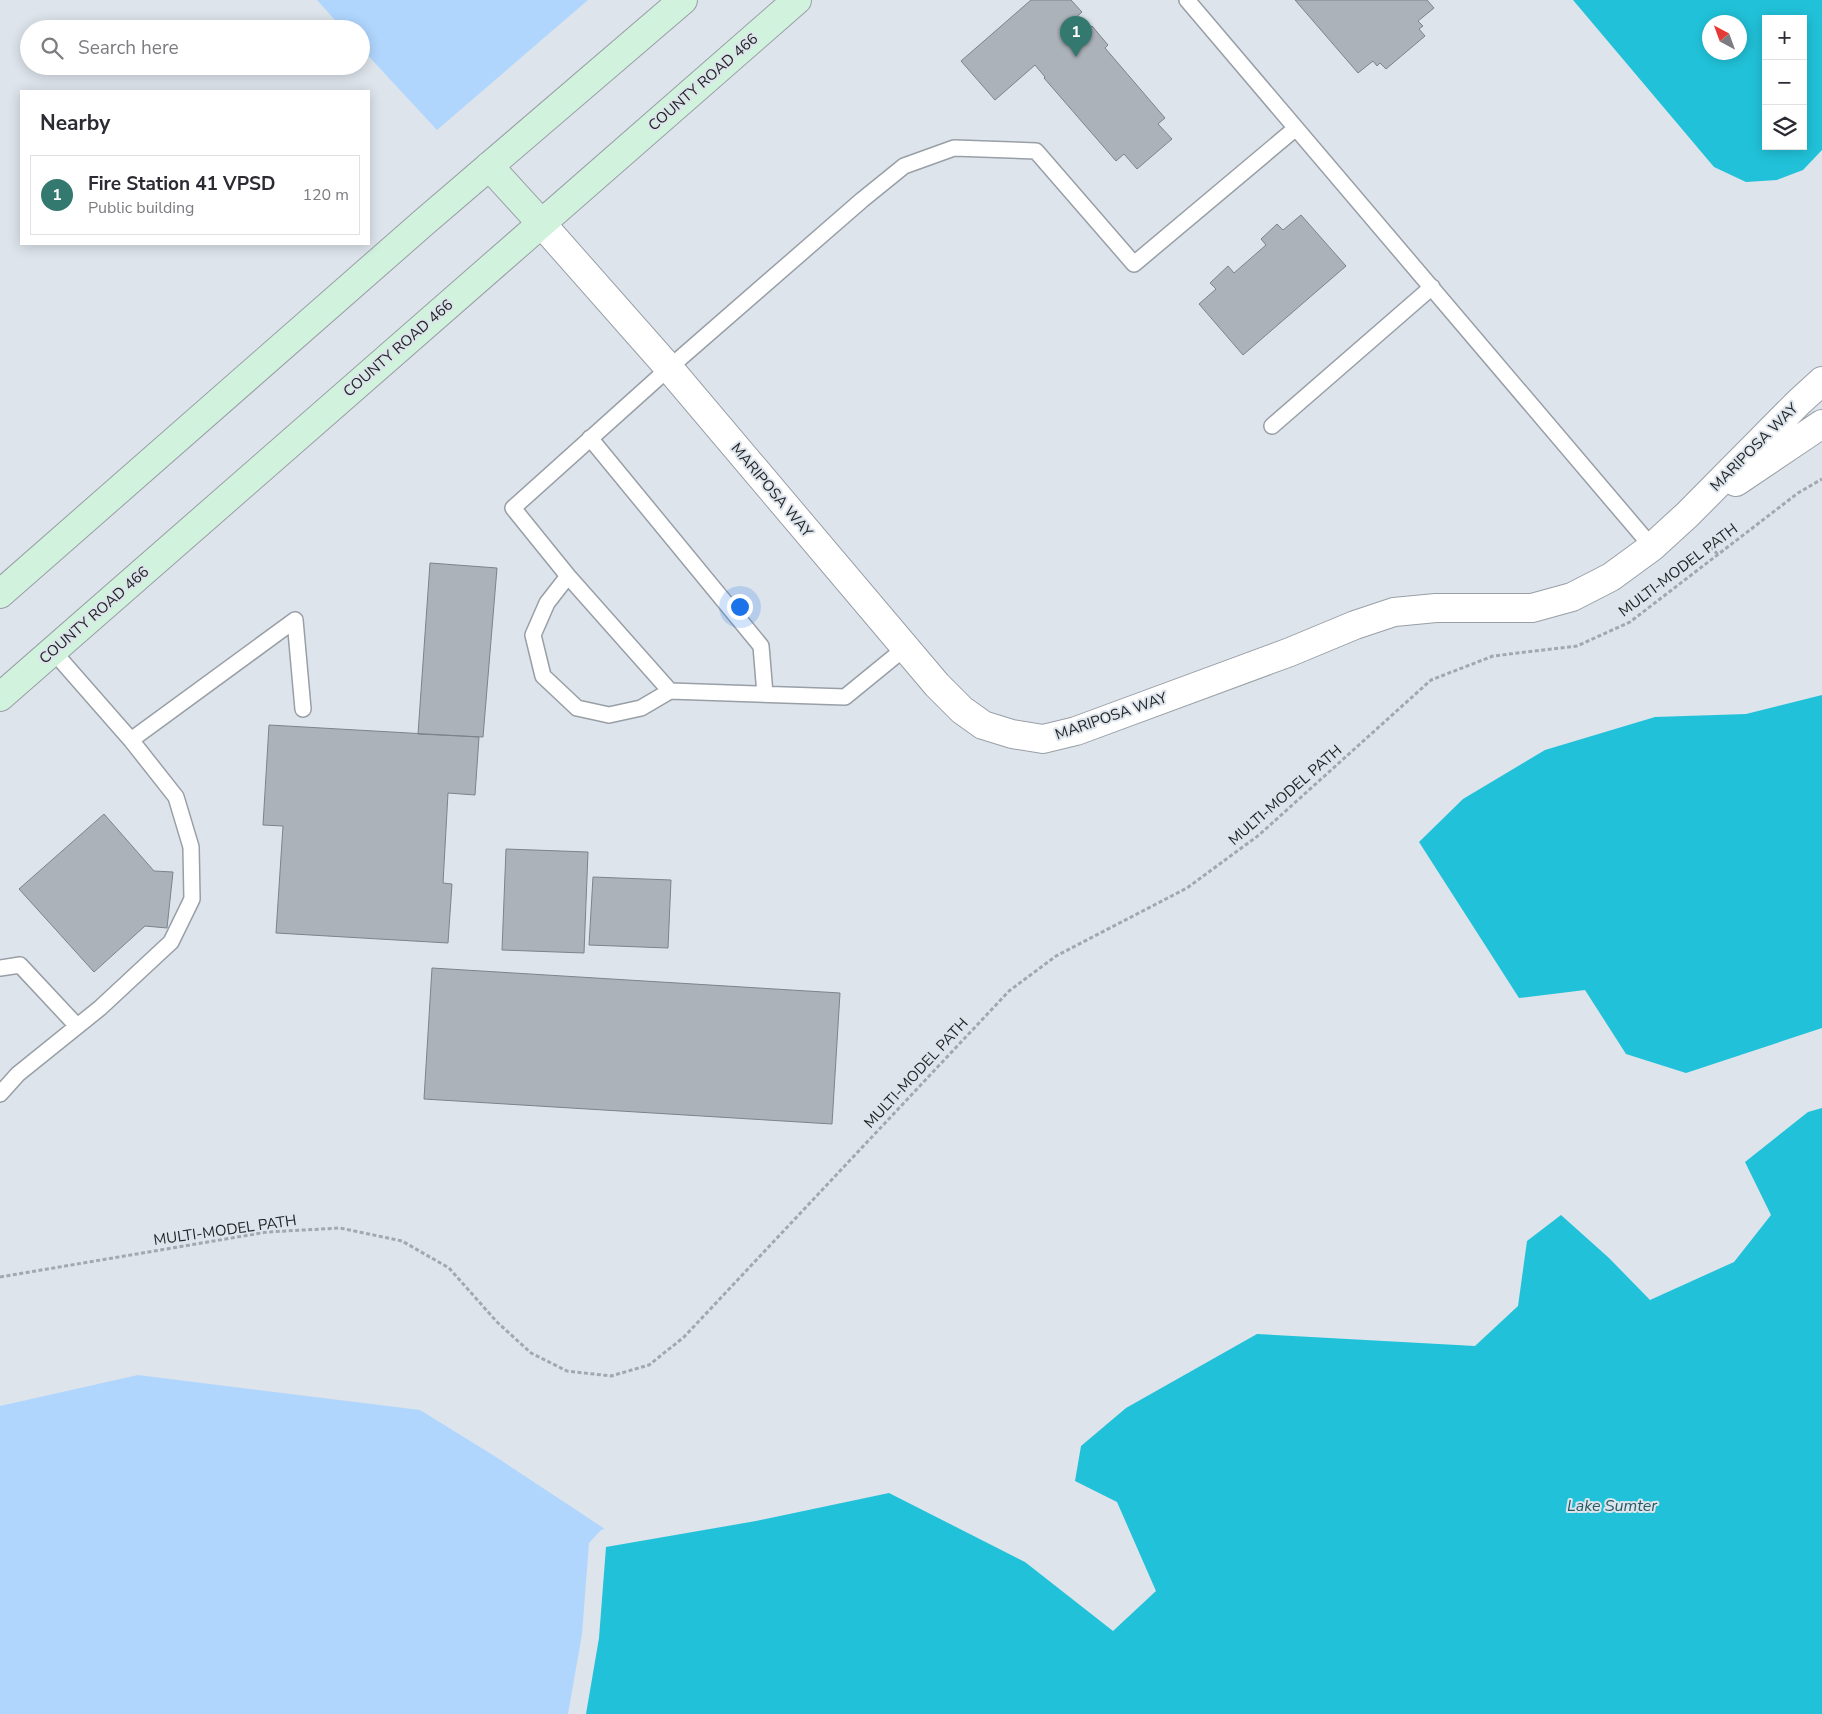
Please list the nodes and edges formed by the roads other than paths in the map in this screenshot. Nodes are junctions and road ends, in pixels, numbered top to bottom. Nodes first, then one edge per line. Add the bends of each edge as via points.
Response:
1 (683, 0) edge
2 (797, 0) edge
3 (1187, 0) edge
4 (1296, 128) junction
5 (489, 166) junction
6 (540, 223) junction
7 (1432, 287) junction
8 (669, 368) junction
9 (1822, 381) edge
10 (1822, 424) edge
11 (1272, 426) dead end
12 (590, 438) junction
13 (1687, 515) junction
14 (1652, 547) junction
15 (568, 576) junction
16 (0, 594) edge
17 (905, 648) junction
18 (53, 651) junction
19 (670, 691) junction
20 (765, 694) junction
21 (0, 698) edge
22 (303, 709) dead end
23 (131, 740) junction
24 (0, 968) edge
25 (77, 1026) junction
26 (0, 1094) edge

1 - 5 main road
2 - 6 main road, COUNTY ROAD 466
3 - 4 lane
4 - 7 lane
4 - 8 lane via 1134,264 1036,151 954,148 904,166
5 - 6 main road
5 - 16 main road
6 - 8 street, MARIPOSA WAY
6 - 18 main road, COUNTY ROAD 466
7 - 11 lane
7 - 14 lane
8 - 12 lane
8 - 17 street, MARIPOSA WAY
9 - 13 street, MARIPOSA WAY
10 - 13 street, MARIPOSA WAY
12 - 15 lane via 513,508
12 - 20 lane via 761,646
13 - 14 street, MARIPOSA WAY
14 - 17 street, MARIPOSA WAY via 1610,577 1572,597 1532,608 1436,608 1394,612 1076,731 1043,739 983,725 962,710
15 - 19 lane
15 - 19 lane via 547,603 533,635 543,676 577,708 609,715 641,708
17 - 20 lane via 845,697
18 - 21 main road, COUNTY ROAD 466
18 - 23 lane
19 - 20 lane
22 - 23 lane via 295,620
23 - 25 lane via 176,798 191,847 192,899 171,942
24 - 25 lane via 20,965
25 - 26 lane via 18,1074

